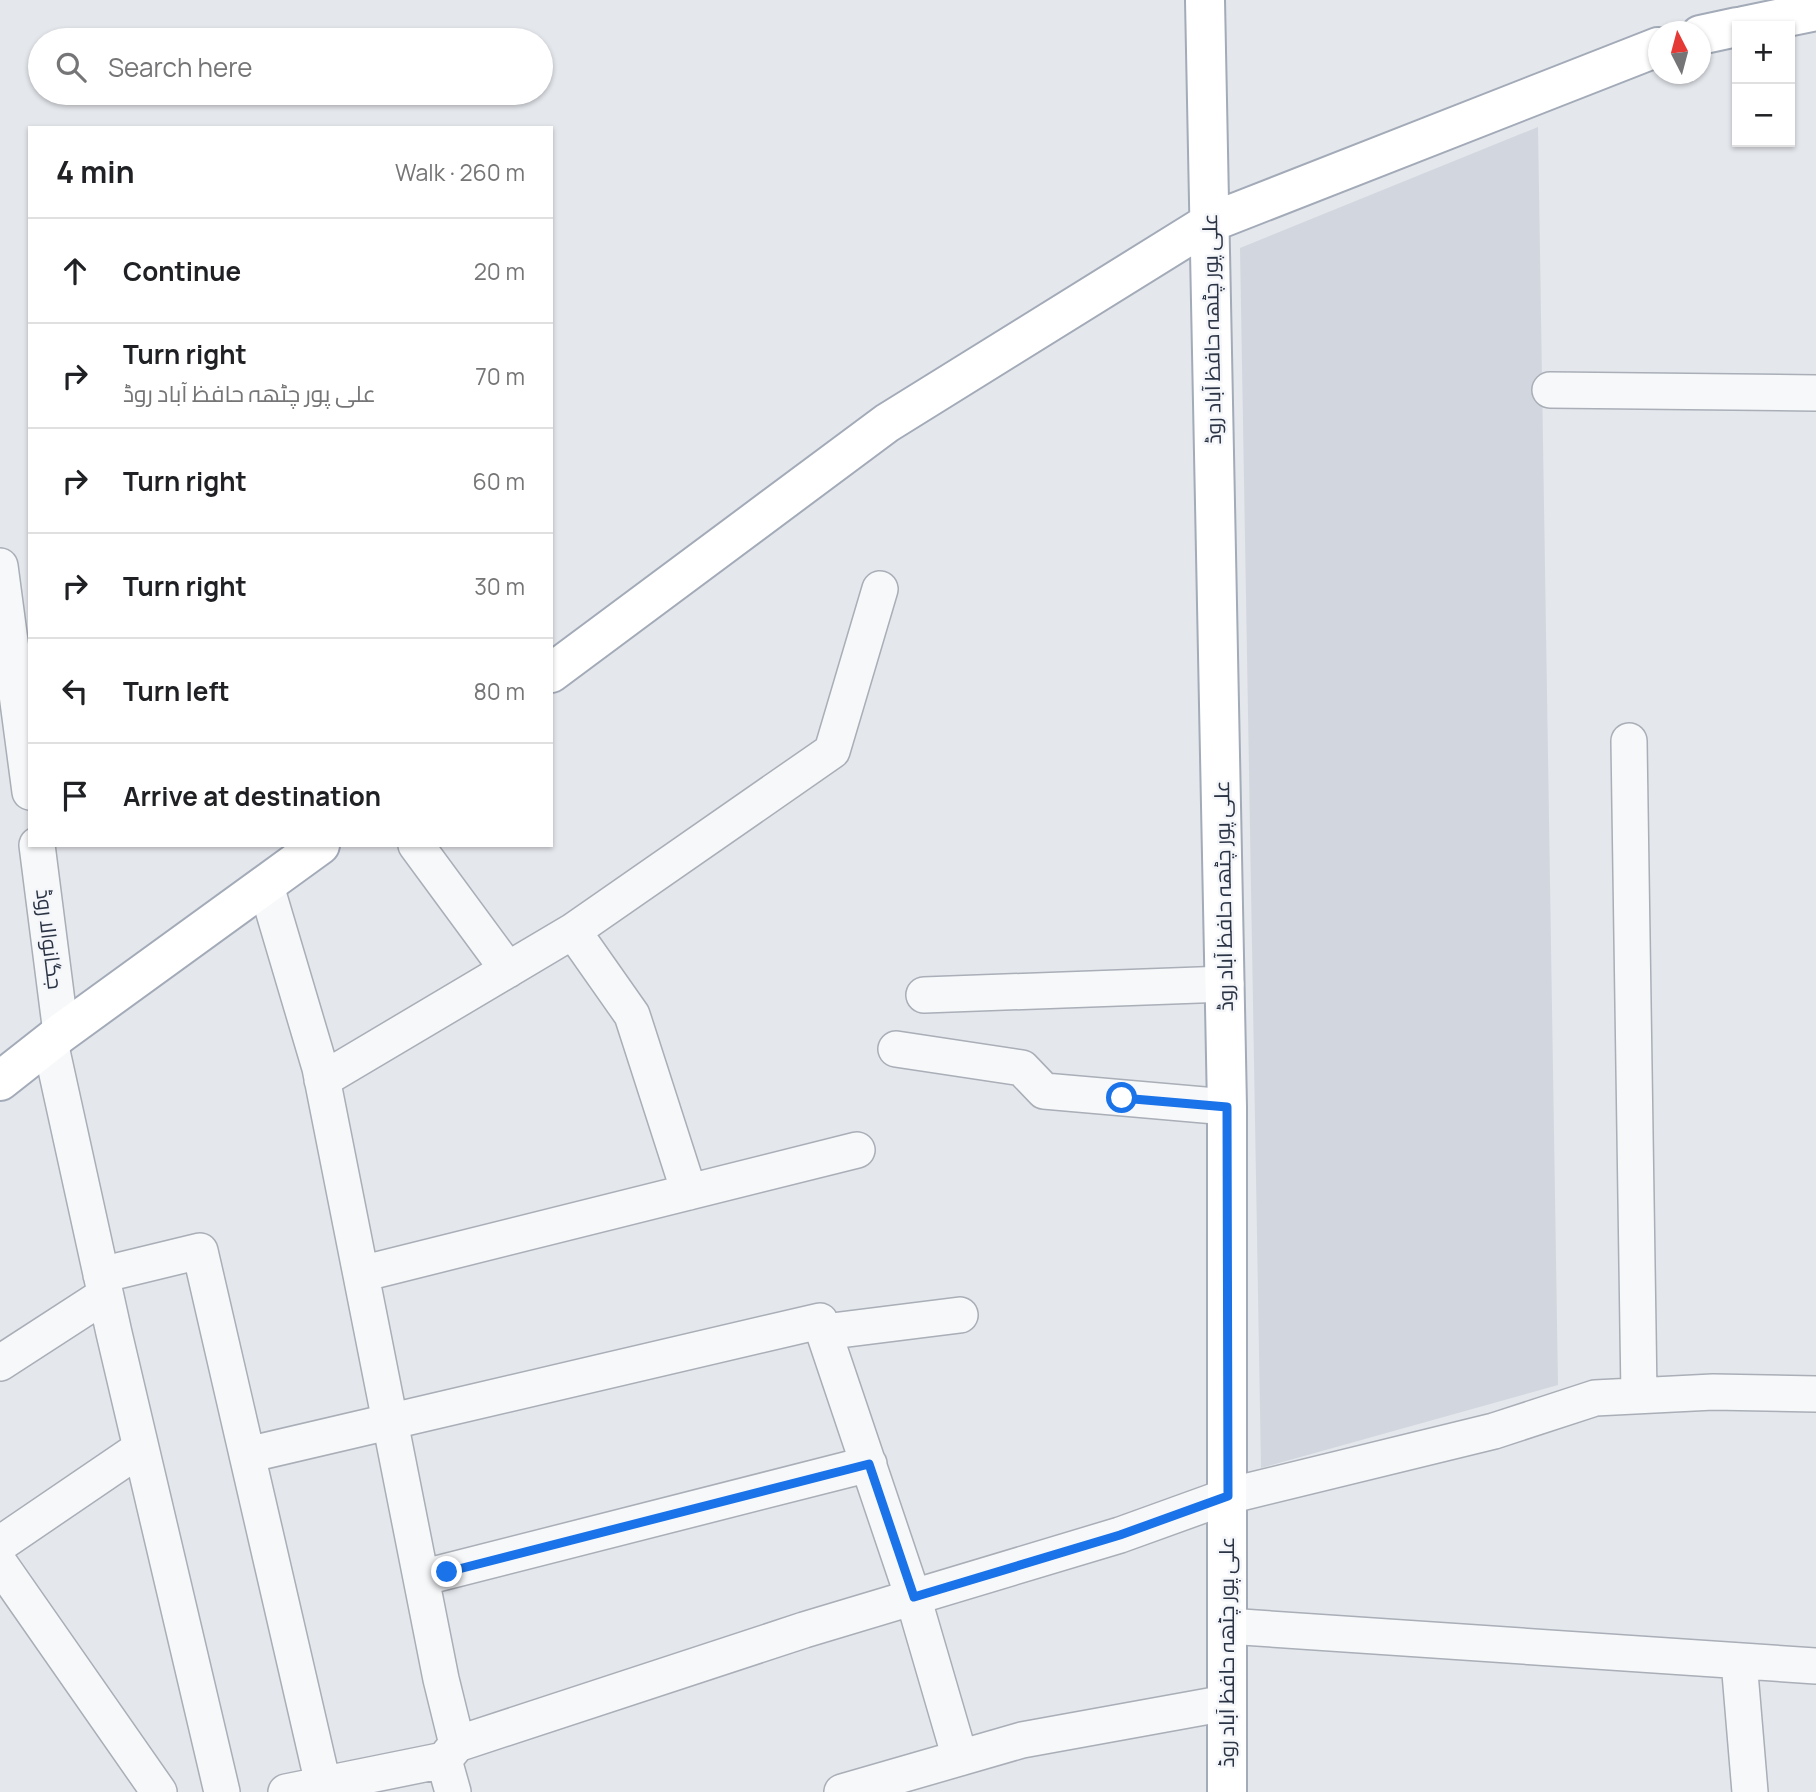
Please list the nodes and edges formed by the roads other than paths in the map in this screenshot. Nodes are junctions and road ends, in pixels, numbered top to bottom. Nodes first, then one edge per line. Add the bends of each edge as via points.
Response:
1 (1205, 0) edge
2 (1816, 11) edge
3 (1767, 21) edge
4 (1732, 28) edge
5 (1711, 33) edge
6 (1648, 51) edge
7 (1209, 223) junction
8 (1550, 390) dead end
9 (1816, 393) edge
10 (0, 566) edge
11 (880, 589) dead end
12 (553, 672) edge
13 (1629, 741) dead end
14 (28, 777) edge
15 (37, 847) edge
16 (317, 847) edge
17 (417, 847) edge
18 (266, 886) junction
19 (573, 931) junction
20 (508, 970) junction
21 (1226, 984) junction
22 (924, 995) dead end
23 (56, 1037) junction
24 (896, 1049) dead end
25 (322, 1080) junction
26 (0, 1081) edge
27 (1227, 1107) junction
28 (857, 1150) dead end
29 (689, 1192) junction
30 (361, 1274) junction
31 (103, 1284) junction
32 (960, 1315) dead end
33 (824, 1332) junction
34 (0, 1363) edge
35 (1816, 1394) edge
36 (1639, 1395) junction
37 (390, 1422) junction
38 (141, 1448) junction
39 (247, 1455) junction
40 (869, 1464) junction
41 (1228, 1496) junction
42 (0, 1544) edge
43 (0, 1564) edge
44 (421, 1578) junction
45 (914, 1597) junction
46 (1227, 1626) junction
47 (1740, 1661) junction
48 (1816, 1666) edge
49 (1226, 1703) junction
50 (960, 1758) junction
51 (451, 1765) edge
52 (323, 1784) junction
53 (159, 1792) edge
54 (222, 1792) edge
55 (286, 1792) edge
56 (842, 1792) edge
57 (1227, 1792) edge
58 (1750, 1792) edge

1 - 7 main road, علی پور چٹھہ حافظ آباد روڈ
2 - 3 main road
4 - 5 main road
6 - 7 main road
7 - 12 main road via 887,423
7 - 21 main road, علی پور چٹھہ حافظ آباد روڈ
8 - 9 street
10 - 14 street
11 - 19 street via 832,751
13 - 36 street
15 - 23 street, جگانوالا روڈ
16 - 18 main road
17 - 20 street
18 - 23 main road
18 - 25 street
19 - 20 street
19 - 29 street via 632,1015
20 - 25 street
21 - 22 street
21 - 27 main road, علی پور چٹھہ حافظ آباد روڈ
23 - 26 main road
23 - 31 street, جگانوالا روڈ
24 - 27 street via 1022,1068 1044,1091
25 - 30 street
27 - 41 main road, علی پور چٹھہ حافظ آباد روڈ
28 - 29 street
29 - 30 street
30 - 37 street
31 - 34 street
31 - 38 street, جگانوالا روڈ
31 - 39 street via 201,1251
32 - 33 street
33 - 37 street via 820,1321
33 - 40 street
35 - 36 street
36 - 41 street via 1595,1398 1494,1431
37 - 39 street
37 - 44 street
38 - 42 street
38 - 54 street, جگانوالا روڈ
39 - 52 street
40 - 44 street
40 - 45 street
41 - 45 street via 1120,1535
41 - 46 main road, علی پور چٹھہ حافظ آباد روڈ
43 - 53 street
44 - 51 street
45 - 50 street
45 - 51 street via 804,1630
46 - 47 street
46 - 49 main road, علی پور چٹھہ حافظ آباد روڈ
47 - 48 street
47 - 58 street
49 - 50 street via 1022,1740
49 - 57 main road, علی پور چٹھہ حافظ آباد روڈ
50 - 56 street
51 - 52 street
52 - 55 street

